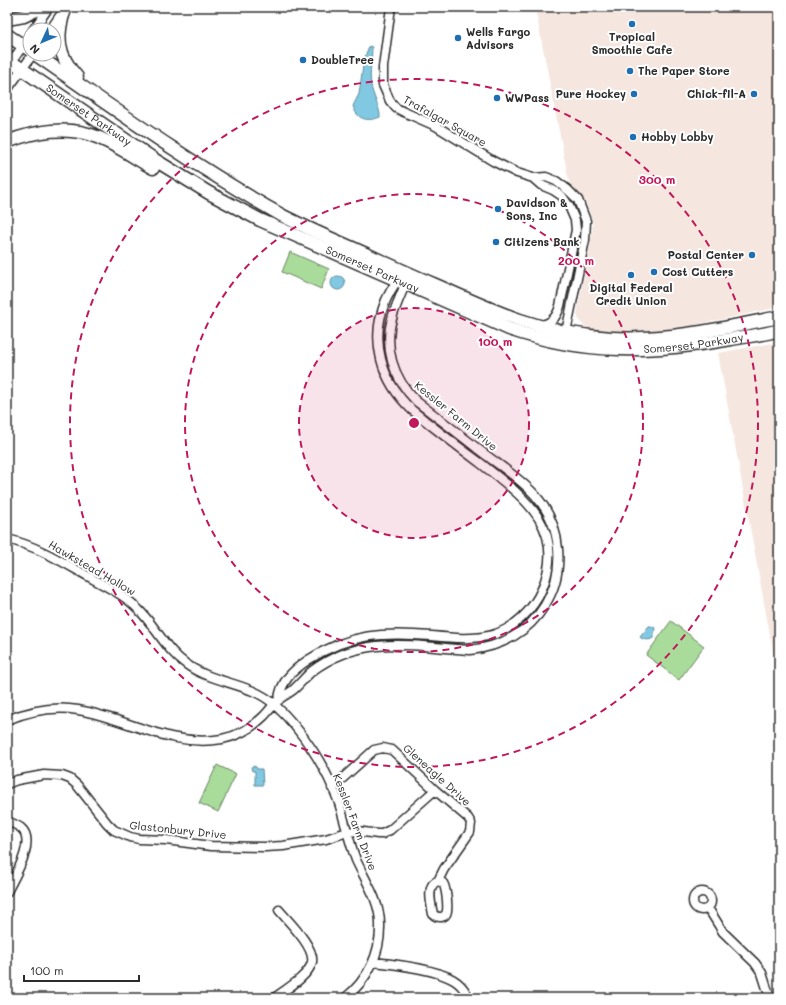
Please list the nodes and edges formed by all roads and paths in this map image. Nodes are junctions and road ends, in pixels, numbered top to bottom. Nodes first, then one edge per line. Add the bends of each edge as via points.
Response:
1 (42, 7) edge
2 (49, 7) edge
3 (66, 7) edge
4 (391, 7) edge
5 (7, 19) edge
6 (39, 22) edge
7 (56, 22) edge
8 (7, 35) edge
9 (22, 45) edge
10 (22, 53) edge
11 (22, 60) edge
12 (46, 62) edge
13 (12, 65) edge
14 (7, 90) edge
15 (97, 96) junction
16 (26, 135) junction
17 (7, 137) edge
18 (7, 142) edge
19 (533, 178) junction
20 (209, 193) junction
21 (404, 279) junction
22 (776, 317) edge
23 (537, 326) junction
24 (778, 331) edge
25 (565, 338) junction
26 (7, 540) edge
27 (277, 702) junction
28 (7, 720) edge
29 (7, 784) edge
30 (332, 788) junction
31 (435, 790) junction
32 (7, 821) edge
33 (347, 832) junction
34 (438, 881) dead end
35 (7, 892) edge
36 (708, 908) dead end
37 (279, 910) dead end
38 (373, 962) junction
39 (274, 998) edge
40 (345, 998) edge
41 (469, 998) edge
42 (770, 998) edge

1 - 5 main road via 24,16
2 - 6 street
3 - 7 street
3 - 15 main road via 59,42 62,56 71,71
4 - 19 street, Trafalgar Square via 383,67 383,85 390,101 396,108 436,126 493,161
8 - 9 main road
10 - 13 street
11 - 13 street
12 - 15 main road, Somerset Parkway
13 - 14 street
13 - 20 main road, Somerset Parkway
15 - 21 main road, Somerset Parkway via 194,163 250,197
16 - 17 main road
16 - 18 main road
16 - 20 main road via 60,130 96,136 174,180
19 - 23 street, Trafalgar Square via 541,185 557,192 566,201 576,225 559,310 550,323
19 - 25 street, Trafalgar Square via 546,177 565,187 578,200 586,220 586,234
20 - 21 main road, Somerset Parkway via 260,220
21 - 23 main road, Somerset Parkway
21 - 25 main road, Somerset Parkway via 509,329 536,338
21 - 27 street, Kessler Farm Drive via 385,303 380,321 378,348 385,374 398,396 412,410 508,485 535,512 550,552 546,579 532,607 516,622 493,635 457,638 395,633 360,637 322,652 296,669 281,687
21 - 27 street, Kessler Farm Drive via 388,337 390,355 399,380 416,400 514,477 541,503 550,519 559,551 556,581 545,606 528,627 497,645 470,650 380,645 354,650 322,665
22 - 25 main road, Somerset Parkway via 658,337
23 - 25 main road, Somerset Parkway
24 - 25 main road, Somerset Parkway via 697,345 646,350 593,348
26 - 27 street, Hawkstead Hollow via 40,550 118,593 139,610 172,652 186,664 204,674 252,690
27 - 28 street, Kessler Farm Drive via 244,731 224,739 213,740 167,736 76,710 44,710 21,714
27 - 30 street, Kessler Farm Drive via 310,747
29 - 33 street, Glastonbury Drive via 44,775 70,779 114,830 135,838 211,846 265,847 326,838
30 - 31 street, Gleneagle Drive via 374,750 383,748 392,750
30 - 33 street, Kessler Farm Drive
31 - 33 street, Glastonbury Drive via 387,832
31 - 34 street, Gleneagle Drive via 471,823 470,832
32 - 35 street via 22,829 27,837 24,855
33 - 38 street, Kessler Farm Drive via 379,912 379,940
36 - 42 street via 723,932 762,973
37 - 39 street via 307,945 312,962 302,976
38 - 40 street, Kessler Farm Drive via 361,982
38 - 41 street via 398,964 441,975 458,982

